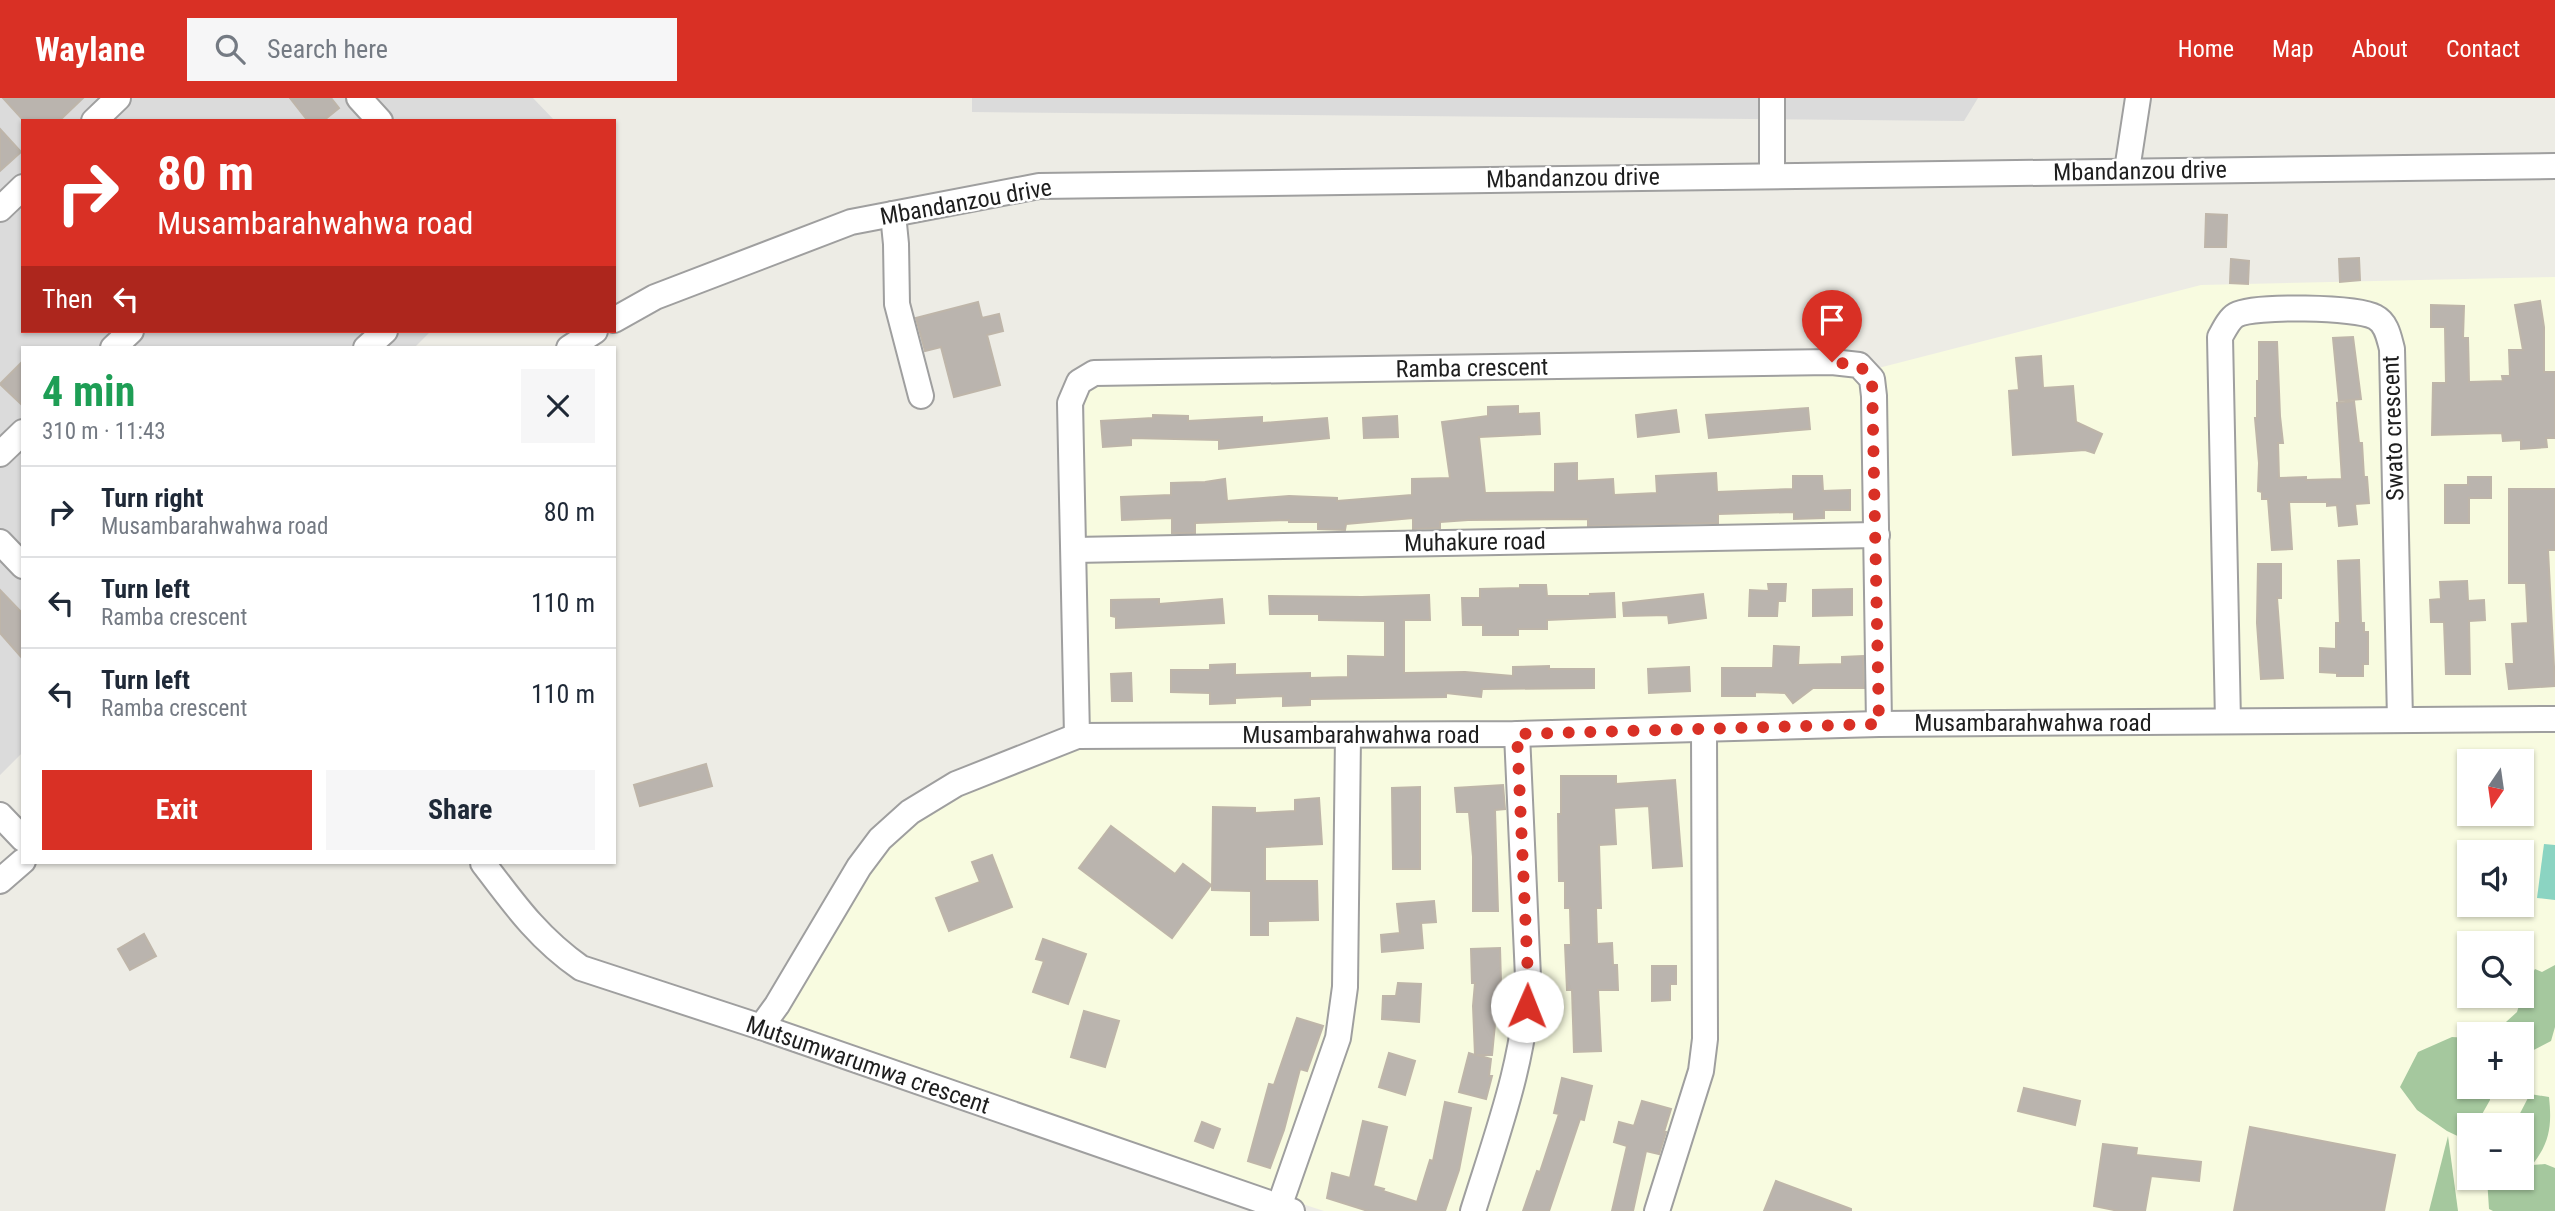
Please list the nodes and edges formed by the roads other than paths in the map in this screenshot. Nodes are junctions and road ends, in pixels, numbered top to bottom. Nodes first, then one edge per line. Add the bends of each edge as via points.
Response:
1 (118, 98) edge
2 (1772, 98) edge
3 (2138, 98) edge
4 (96, 119) edge
5 (2555, 166) edge
6 (2127, 170) junction
7 (1772, 175) junction
8 (21, 189) edge
9 (0, 209) edge
10 (892, 214) junction
11 (616, 319) edge
12 (129, 333) edge
13 (383, 333) edge
14 (115, 346) edge
15 (368, 346) edge
16 (921, 396) dead end
17 (21, 434) edge
18 (0, 454) edge
19 (1877, 534) junction
20 (0, 542) edge
21 (1074, 550) junction
22 (21, 564) edge
23 (2555, 719) edge
24 (2400, 720) junction
25 (2228, 721) junction
26 (1879, 724) junction
27 (1704, 729) junction
28 (1517, 734) junction
29 (1348, 736) junction
30 (1077, 737) junction
31 (0, 815) edge
32 (21, 837) edge
33 (21, 863) edge
34 (483, 864) edge
35 (0, 881) edge
36 (761, 1027) junction
37 (1286, 1209) edge
38 (1473, 1211) edge
39 (1657, 1211) edge

1 - 4 street
2 - 7 street
3 - 6 street
5 - 6 street, Mbandanzou drive
6 - 7 street, Mbandanzou drive
7 - 10 street, Mbandanzou drive via 1039,186
8 - 9 street
10 - 11 street, Mbandanzou drive via 851,222 655,296
10 - 16 street via 897,304
12 - 14 street
13 - 15 street
17 - 18 street
19 - 21 street, Muhakure road
19 - 21 street, Ramba crescent via 1874,396 1872,379 1859,365 1094,373 1079,382 1070,403
19 - 26 street, Ramba crescent
20 - 22 street
21 - 30 street, Ramba crescent
23 - 24 street, Musambarahwahwa road
24 - 25 street, Musambarahwahwa road
24 - 25 street, Swato crescent via 2388,331 2377,317 2345,310 2251,310 2233,316 2220,337
25 - 26 street, Musambarahwahwa road
26 - 27 street, Musambarahwahwa road
27 - 28 street, Musambarahwahwa road
27 - 39 street via 1705,1039 1701,1071
28 - 29 street, Musambarahwahwa road
28 - 38 street via 1527,1006 1515,1077
29 - 30 street, Musambarahwahwa road
29 - 37 street via 1342,1012
30 - 36 street, Musambarahwahwa road via 956,784 910,812 880,839
31 - 32 street
33 - 35 street
34 - 36 street, Mutsumwarumwa crescent via 532,928 581,968
36 - 37 street, Mutsumwarumwa crescent

